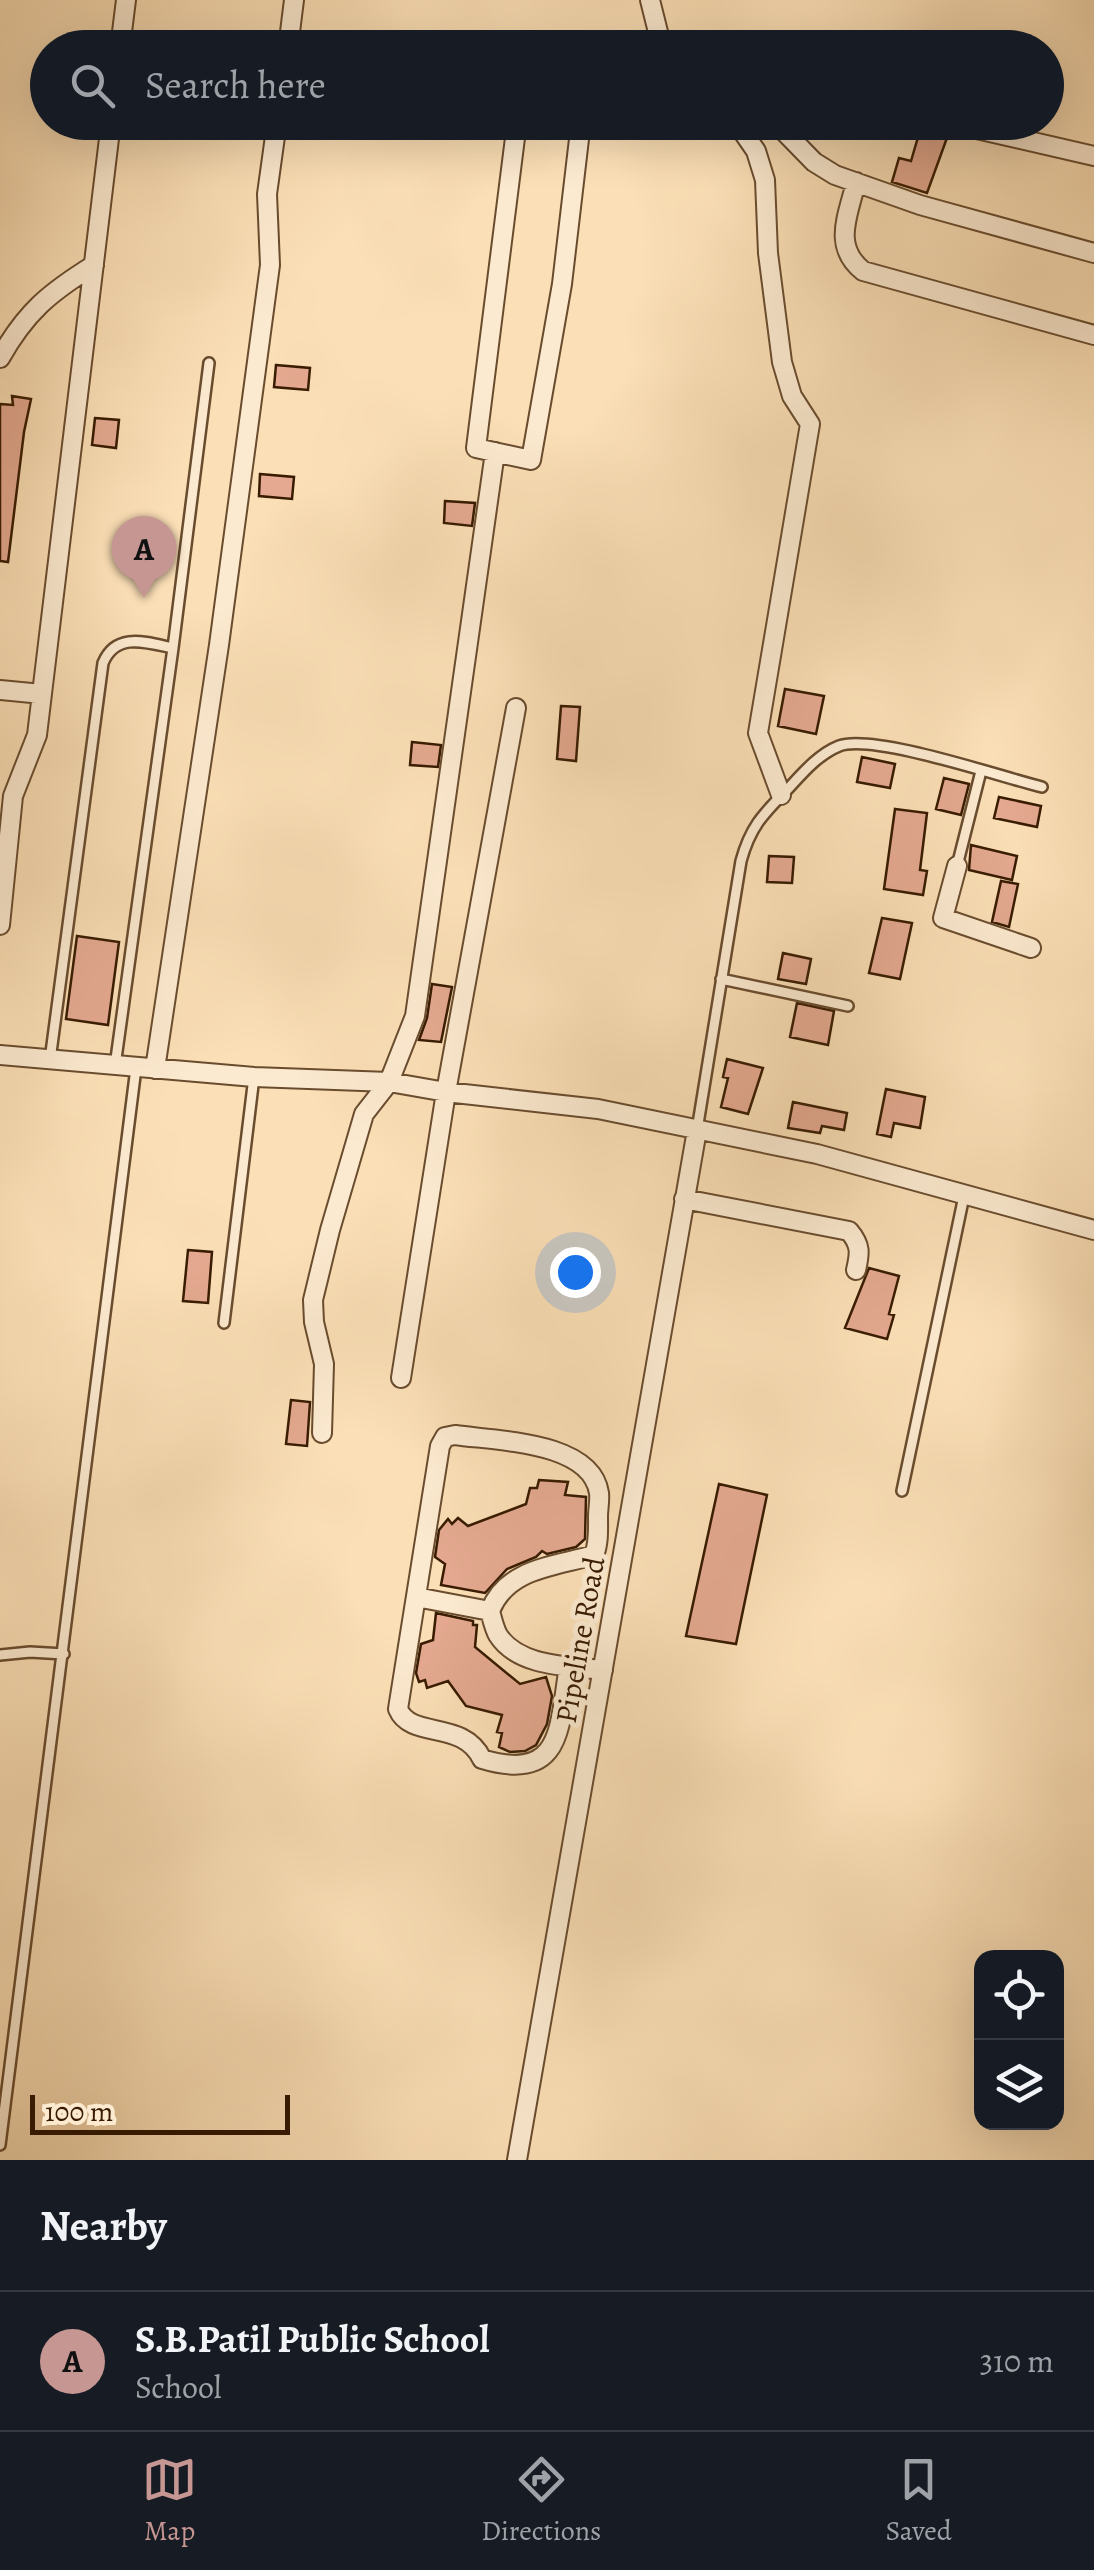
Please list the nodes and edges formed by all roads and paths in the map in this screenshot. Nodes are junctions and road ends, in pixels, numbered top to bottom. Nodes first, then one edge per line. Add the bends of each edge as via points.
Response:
1 (126, 0) edge
2 (294, 0) edge
3 (650, 0) edge
4 (122, 30) edge
5 (290, 30) edge
6 (658, 30) edge
7 (109, 140) edge
8 (274, 140) edge
9 (515, 140) edge
10 (578, 140) edge
11 (748, 140) edge
12 (793, 140) edge
13 (1024, 140) edge
14 (1094, 156) edge
15 (856, 182) junction
16 (1094, 253) edge
17 (94, 266) junction
18 (1094, 335) edge
19 (0, 358) edge
20 (209, 364) dead end
21 (495, 452) junction
22 (173, 648) junction
23 (0, 690) edge
24 (42, 694) junction
25 (516, 708) dead end
26 (982, 772) junction
27 (1042, 787) dead end
28 (781, 795) junction
29 (957, 866) joint
30 (0, 925) edge
31 (1031, 948) dead end
32 (721, 979) junction
33 (848, 1006) dead end
34 (0, 1055) edge
35 (50, 1060) junction
36 (114, 1066) junction
37 (146, 1068) junction
38 (254, 1077) junction
39 (389, 1082) junction
40 (446, 1092) junction
41 (696, 1130) junction
42 (964, 1193) junction
43 (684, 1199) junction
44 (1094, 1230) edge
45 (856, 1270) dead end
46 (224, 1323) dead end
47 (402, 1378) dead end
48 (322, 1433) dead end
49 (902, 1491) dead end
50 (416, 1597) junction
51 (490, 1611) junction
52 (64, 1654) junction
53 (0, 1656) edge
54 (569, 1666) junction
55 (603, 1670) junction
56 (0, 2145) edge
57 (517, 2160) edge

1 - 4 street
2 - 5 street
3 - 6 street
7 - 17 street
8 - 37 street via 267,194 270,266 219,645
9 - 21 street via 476,448
10 - 21 street via 562,284 531,460
11 - 28 street via 765,180 782,362 810,424 758,733
12 - 15 street via 814,162
13 - 14 street
15 - 16 street
15 - 18 street via 844,248 863,271
17 - 19 street via 41,300
17 - 24 street
20 - 22 lane
21 - 39 street via 414,1016
22 - 35 lane via 119,642 103,663
22 - 36 lane
23 - 24 street
24 - 30 street via 37,735 14,796
25 - 40 street
26 - 27 lane
26 - 28 lane via 857,743 814,762
26 - 29 lane
28 - 32 lane via 749,833
29 - 31 street via 942,918
32 - 33 lane
32 - 41 lane
34 - 35 street
35 - 36 street
36 - 37 street
37 - 38 street
37 - 52 lane
38 - 39 street
38 - 46 lane
39 - 40 street
39 - 48 street via 364,1114 314,1300 325,1379
40 - 41 street via 598,1109
40 - 47 street
41 - 42 street
41 - 43 street, Pipeline Road
42 - 44 street
42 - 49 lane
43 - 45 street via 849,1231 860,1252
43 - 55 street, Pipeline Road
50 - 51 street
50 - 51 street via 445,1437 574,1457 599,1492 594,1555 512,1579
50 - 54 street via 398,1710 414,1724 456,1733 482,1759 526,1764 544,1757 554,1745
51 - 54 street via 498,1635 518,1654
52 - 53 lane
52 - 56 lane
54 - 55 street
55 - 57 street, Pipeline Road

